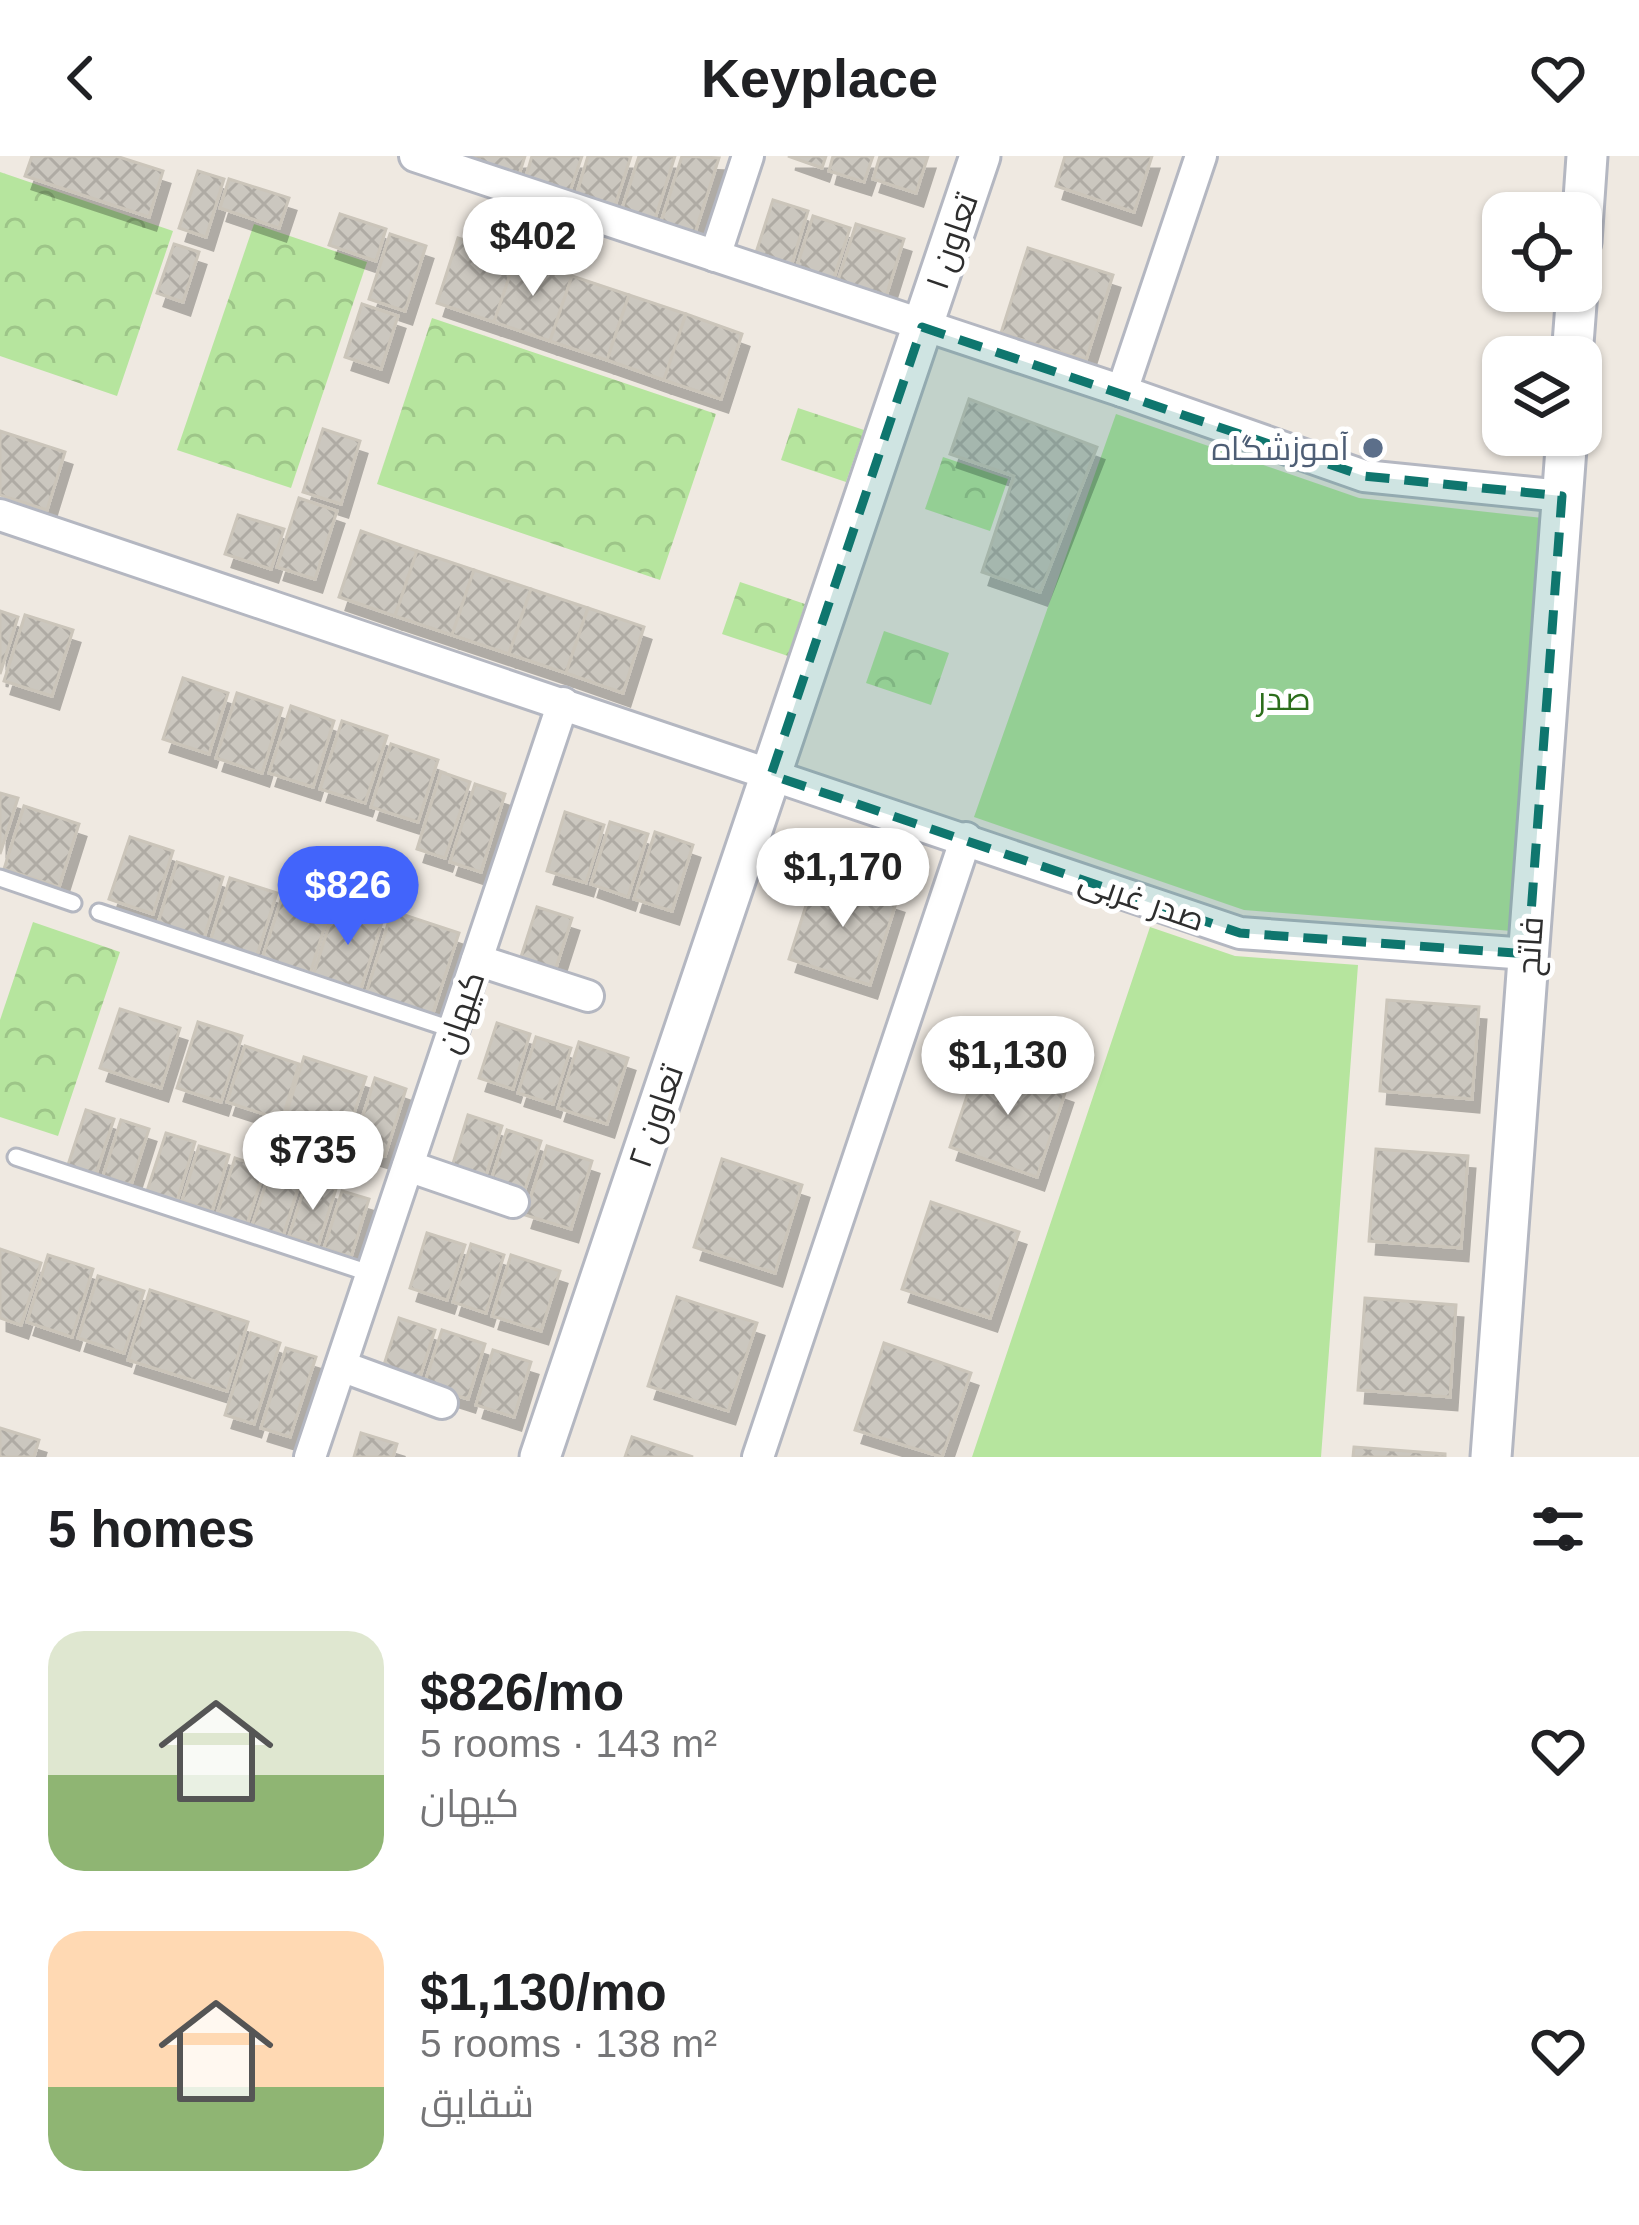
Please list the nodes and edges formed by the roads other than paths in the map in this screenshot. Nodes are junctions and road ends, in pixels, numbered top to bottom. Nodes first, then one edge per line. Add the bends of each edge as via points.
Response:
1 (415, 156) edge
2 (748, 156) edge
3 (980, 156) edge
4 (1202, 156) edge
5 (1587, 156) edge
6 (1584, 192) edge
7 (715, 256) junction
8 (922, 327) junction
9 (1122, 391) junction
10 (1565, 456) edge
11 (1562, 496) junction
12 (0, 514) edge
13 (563, 703) junction
14 (771, 775) junction
15 (966, 838) junction
16 (0, 878) edge
17 (73, 903) dead end
18 (99, 912) dead end
19 (1528, 954) junction
20 (477, 960) junction
21 (588, 996) dead end
22 (454, 1030) junction
23 (16, 1157) dead end
24 (408, 1166) junction
25 (513, 1202) dead end
26 (372, 1274) junction
27 (341, 1366) junction
28 (442, 1403) dead end
29 (310, 1457) edge
30 (540, 1457) edge
31 (758, 1457) edge
32 (1491, 1457) edge

1 - 7 street
2 - 7 street
3 - 8 street, تعاون ۱
4 - 9 street
5 - 6 street
7 - 8 street
8 - 9 street
8 - 14 street, تعاون ۱
9 - 11 street via 1364,476
10 - 11 street, فاتح
11 - 19 street, فاتح
12 - 13 street, صدر غربی
13 - 14 street, صدر غربی
13 - 20 street, کیهان
14 - 15 street, صدر غربی
14 - 30 street, تعاون ۲
15 - 19 street, صدر غربی via 1240,933
15 - 31 street
16 - 17 lane
18 - 22 lane
19 - 32 street, فاتح
20 - 21 street
20 - 22 street, کیهان
22 - 24 street, کیهان
23 - 26 lane
24 - 25 street
24 - 26 street, کیهان
26 - 27 street, کیهان
27 - 28 street
27 - 29 street, کیهان

